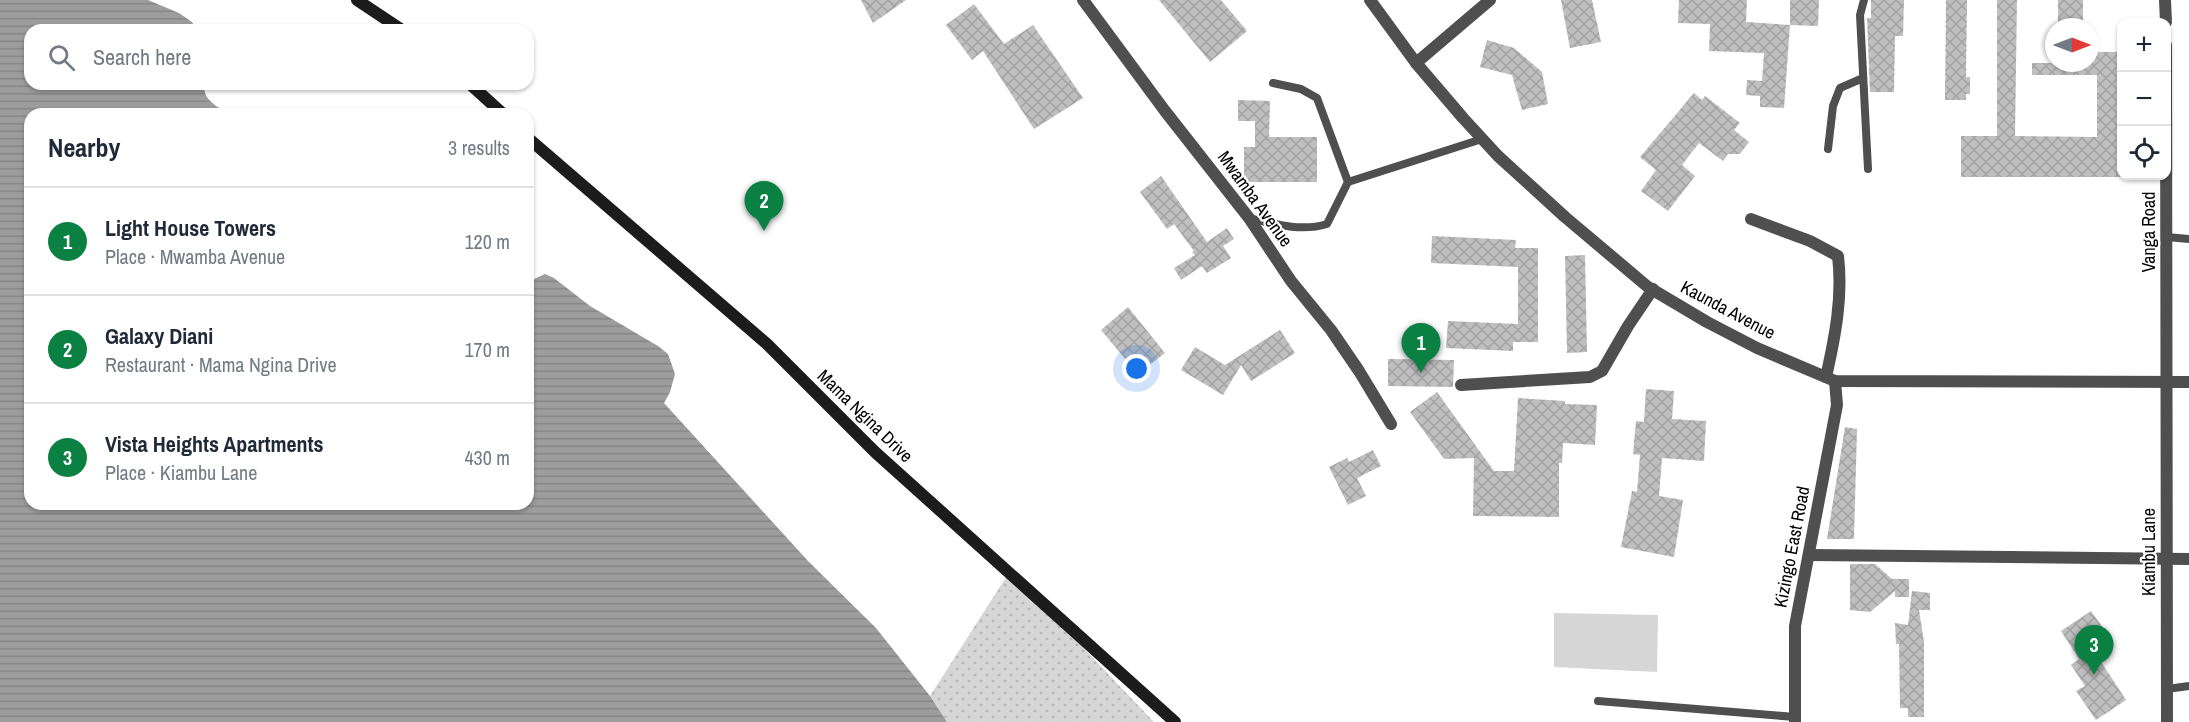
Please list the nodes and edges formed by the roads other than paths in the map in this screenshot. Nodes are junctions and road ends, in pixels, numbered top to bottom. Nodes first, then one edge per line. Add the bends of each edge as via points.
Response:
1 (357, 0) edge
2 (1083, 0) edge
3 (1370, 0) edge
4 (1490, 0) edge
5 (1864, 0) edge
6 (2165, 0) edge
7 (2166, 18) edge
8 (393, 24) edge
9 (1416, 63) junction
10 (2166, 72) edge
11 (1863, 78) junction
12 (1273, 83) dead end
13 (477, 90) edge
14 (497, 108) edge
15 (1482, 140) junction
16 (534, 143) edge
17 (1828, 149) dead end
18 (1868, 169) dead end
19 (1348, 182) junction
20 (1249, 218) junction
21 (1751, 219) dead end
22 (2167, 237) junction
23 (2189, 239) edge
24 (1653, 289) junction
25 (1831, 379) junction
26 (2167, 382) junction
27 (2189, 382) edge
28 (1461, 385) dead end
29 (1391, 424) dead end
30 (1810, 555) junction
31 (2167, 558) junction
32 (2189, 559) edge
33 (2189, 686) edge
34 (2167, 689) junction
35 (1598, 701) dead end
36 (1744, 713) junction
37 (1795, 719) edge
38 (1175, 722) edge
39 (1738, 722) edge
40 (2167, 722) edge

1 - 8 street
2 - 20 street, Mwamba Avenue
3 - 9 street, Kaunda Avenue
4 - 9 street
5 - 11 lane via 1860,15
6 - 7 street
9 - 15 street, Kaunda Avenue
10 - 22 street, Vanga Road
11 - 17 lane via 1840,88 1833,106
11 - 18 lane
12 - 19 lane via 1301,89 1317,98
13 - 14 street
15 - 19 lane
15 - 24 street, Kaunda Avenue via 1564,216
16 - 38 street, Mama Ngina Drive via 767,344 874,452
19 - 20 lane via 1327,224 1312,229
20 - 29 street, Mwamba Avenue via 1342,346
21 - 25 street, Kizingo East Road via 1838,256 1840,279
22 - 23 lane
22 - 26 street, Vanga Road
24 - 25 street, Kaunda Avenue via 1757,348
24 - 28 street via 1602,371 1590,377
25 - 26 street, Kaunda Avenue
25 - 30 street, Kizingo East Road via 1837,405
26 - 27 street, Kaunda Avenue
26 - 31 street, Kiambu Lane
30 - 31 street
30 - 37 street, Kizingo East Road via 1795,626
31 - 32 street
31 - 34 street, Kiambu Lane
33 - 34 lane
34 - 40 street, Kiambu Lane
35 - 36 lane
36 - 37 lane
36 - 39 lane

